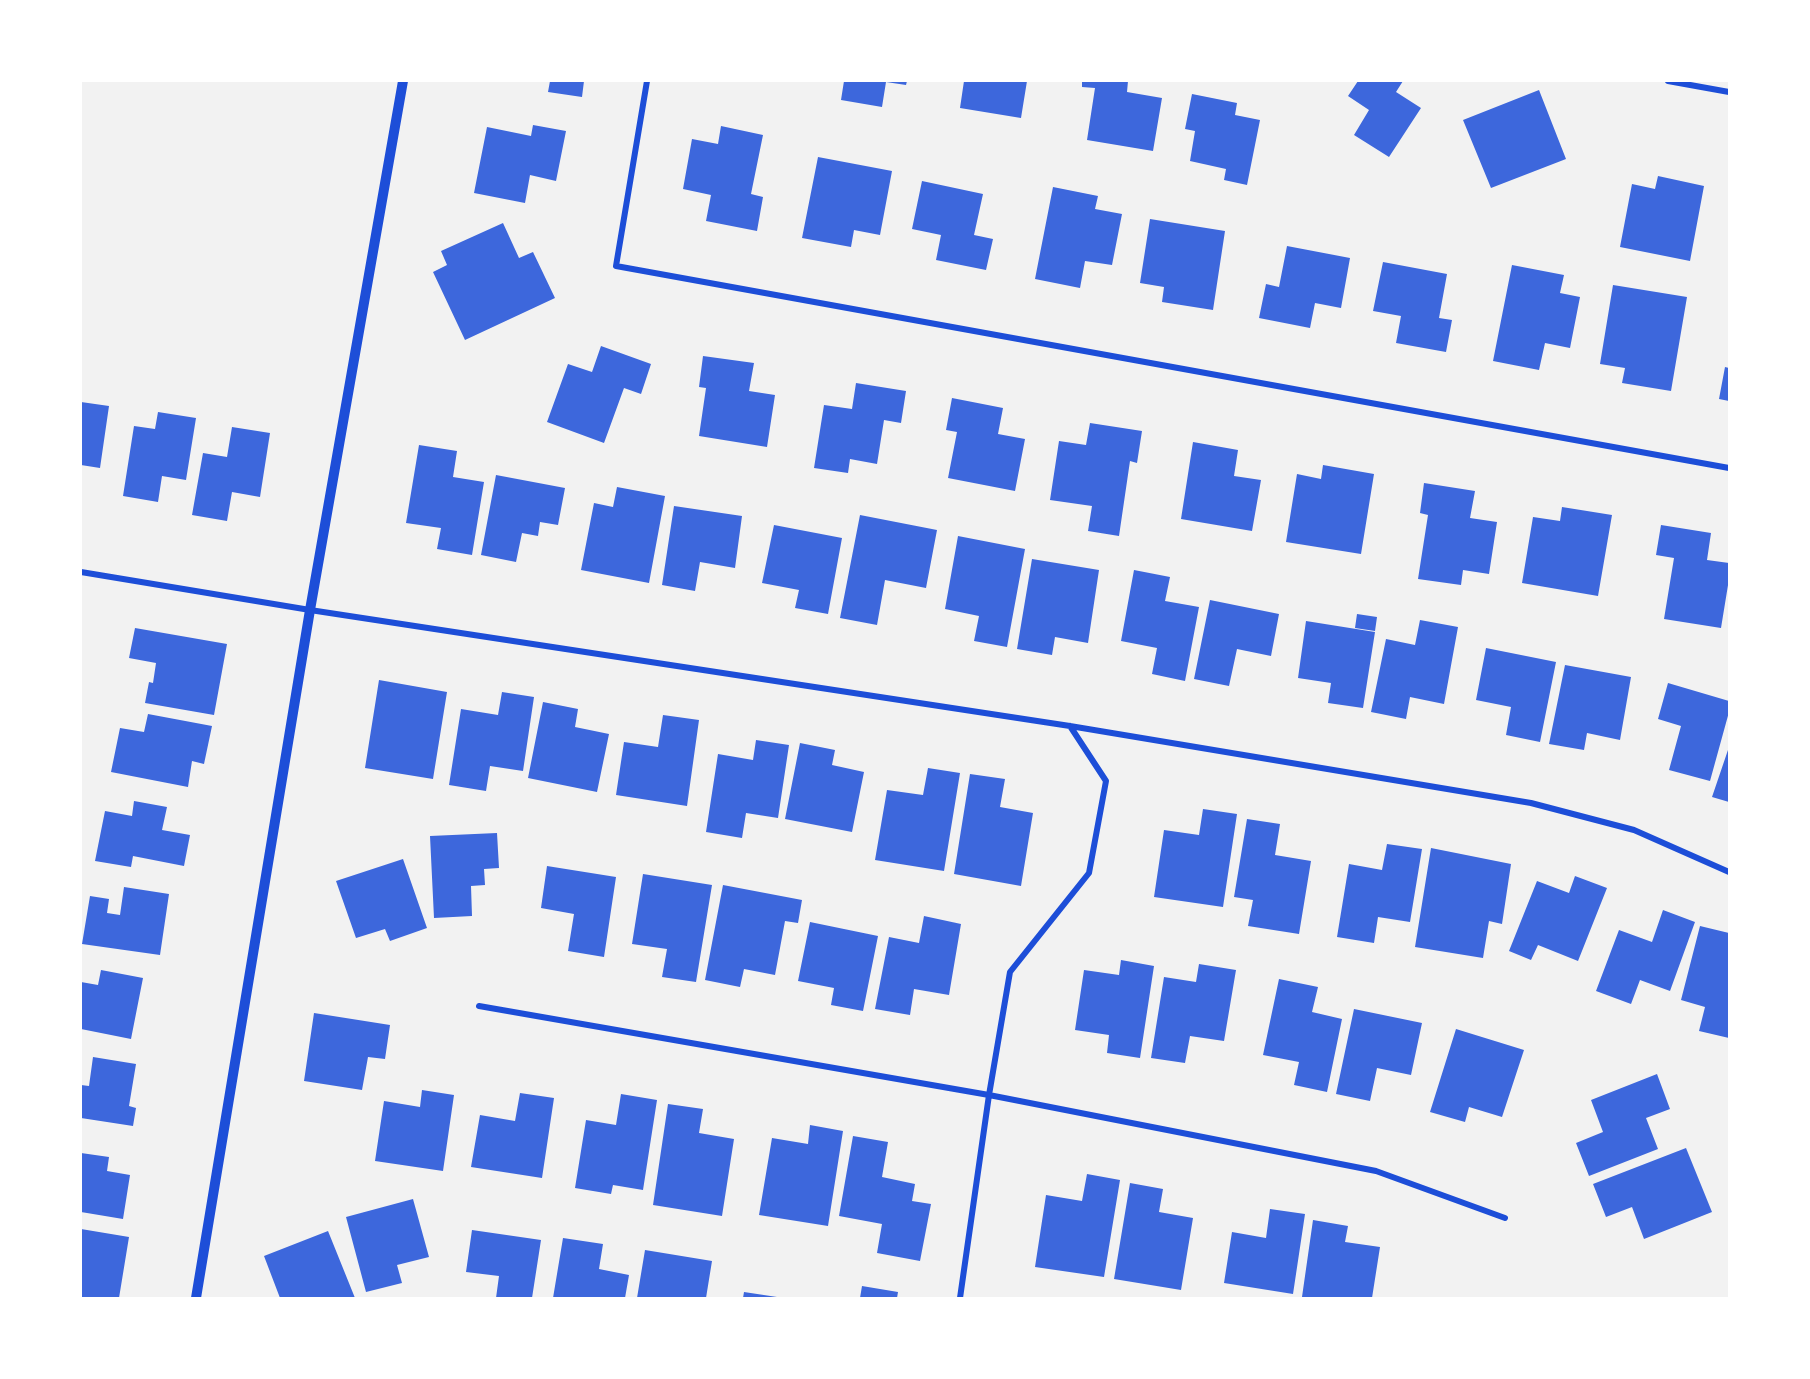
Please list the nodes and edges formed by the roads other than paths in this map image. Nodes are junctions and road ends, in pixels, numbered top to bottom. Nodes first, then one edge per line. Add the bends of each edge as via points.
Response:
1 (403, 81) edge
2 (647, 81) edge
3 (1668, 81) edge
4 (1729, 92) edge
5 (1729, 468) edge
6 (81, 572) edge
7 (310, 610) junction
8 (1070, 726) junction
9 (1729, 872) edge
10 (480, 1006) dead end
11 (988, 1095) junction
12 (1505, 1218) dead end
13 (196, 1298) edge
14 (960, 1298) edge

1 - 7 street
2 - 5 street via 616,266
3 - 4 street
6 - 7 street
7 - 8 street
7 - 13 street
8 - 9 street via 1531,803 1634,830
8 - 11 street via 1106,781 1089,873 1010,972
10 - 11 street
11 - 12 street via 1376,1171
11 - 14 street

